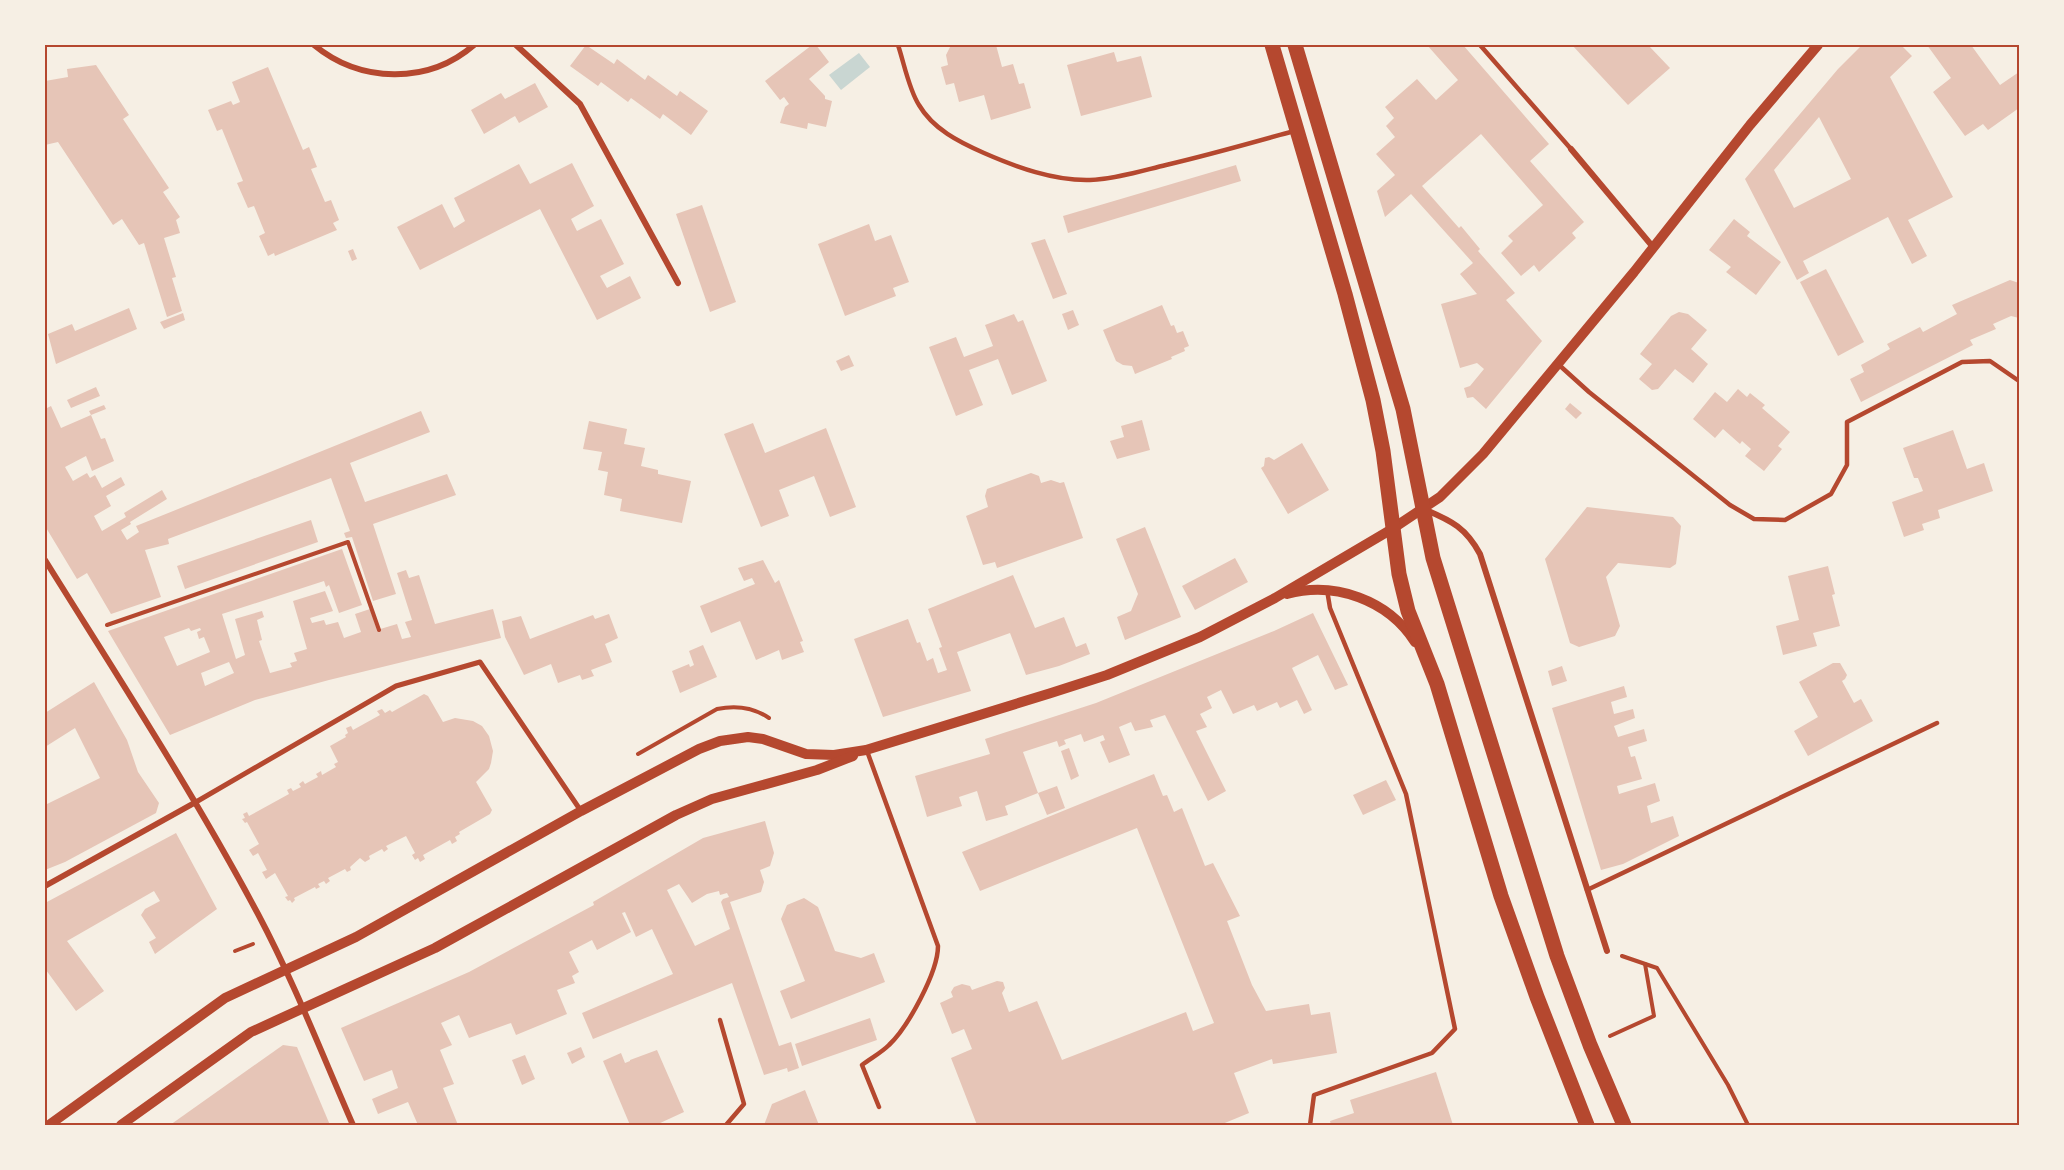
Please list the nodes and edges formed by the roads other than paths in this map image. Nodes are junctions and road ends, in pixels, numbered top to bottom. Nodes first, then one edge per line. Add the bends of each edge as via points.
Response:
1 (314, 45) edge
2 (474, 45) edge
3 (516, 45) edge
4 (898, 45) edge
5 (1272, 45) edge
6 (1295, 45) edge
7 (1480, 45) edge
8 (1818, 45) edge
9 (1296, 130) junction
10 (1571, 149) joint
11 (1653, 247) junction
12 (678, 283) dead end
13 (1558, 364) junction
14 (2019, 381) edge
15 (1423, 509) junction
16 (1392, 529) junction
17 (45, 560) edge
18 (1327, 590) junction
19 (1275, 598) junction
20 (1428, 662) junction
21 (1937, 723) dead end
22 (866, 750) junction
23 (196, 802) junction
24 (581, 811) junction
25 (45, 886) edge
26 (1587, 890) junction
27 (1607, 951) road end
28 (285, 970) junction
29 (303, 1008) junction
30 (720, 1020) dead end
31 (879, 1107) dead end
32 (49, 1125) edge
33 (121, 1125) edge
34 (353, 1125) edge
35 (726, 1125) edge
36 (1310, 1125) edge
37 (1587, 1125) edge
38 (1624, 1125) edge

1 - 2 street via 358,68 395,75 432,69
3 - 12 street via 580,104
4 - 9 lane via 917,104 940,128 998,159 1054,176 1089,180 1113,177
5 - 9 main road
6 - 15 main road via 1397,388
7 - 10 lane
8 - 11 street
9 - 16 main road via 1373,400
10 - 11 street
11 - 13 street
13 - 14 lane via 1730,505 1754,519 1785,519 1831,494 1847,465 1847,422 1952,367 1962,362 1990,361
13 - 15 street via 1463,475
15 - 16 street
15 - 26 street via 1453,522 1480,554
15 - 38 main road via 1433,558 1538,899 1590,1045
16 - 19 street
16 - 20 main road via 1408,611
17 - 23 street
18 - 19 street via 1294,592
18 - 20 street via 1345,593 1386,611 1408,632
18 - 36 lane via 1330,608 1406,794 1455,1029 1432,1053 1314,1095
19 - 22 street via 1200,637 1107,675
20 - 37 main road via 1501,896
21 - 26 lane
22 - 24 street via 813,754 763,739 728,740 683,756
22 - 29 street via 817,770 711,799 676,815 455,938
22 - 31 lane via 938,946 935,967 904,1027 888,1046 862,1065
23 - 24 street via 396,686 480,662
23 - 25 street
23 - 28 street
24 - 28 street via 383,923
26 - 27 street
28 - 29 street
28 - 32 street via 225,998
29 - 33 street via 234,1042
29 - 34 street
30 - 35 lane via 744,1104

